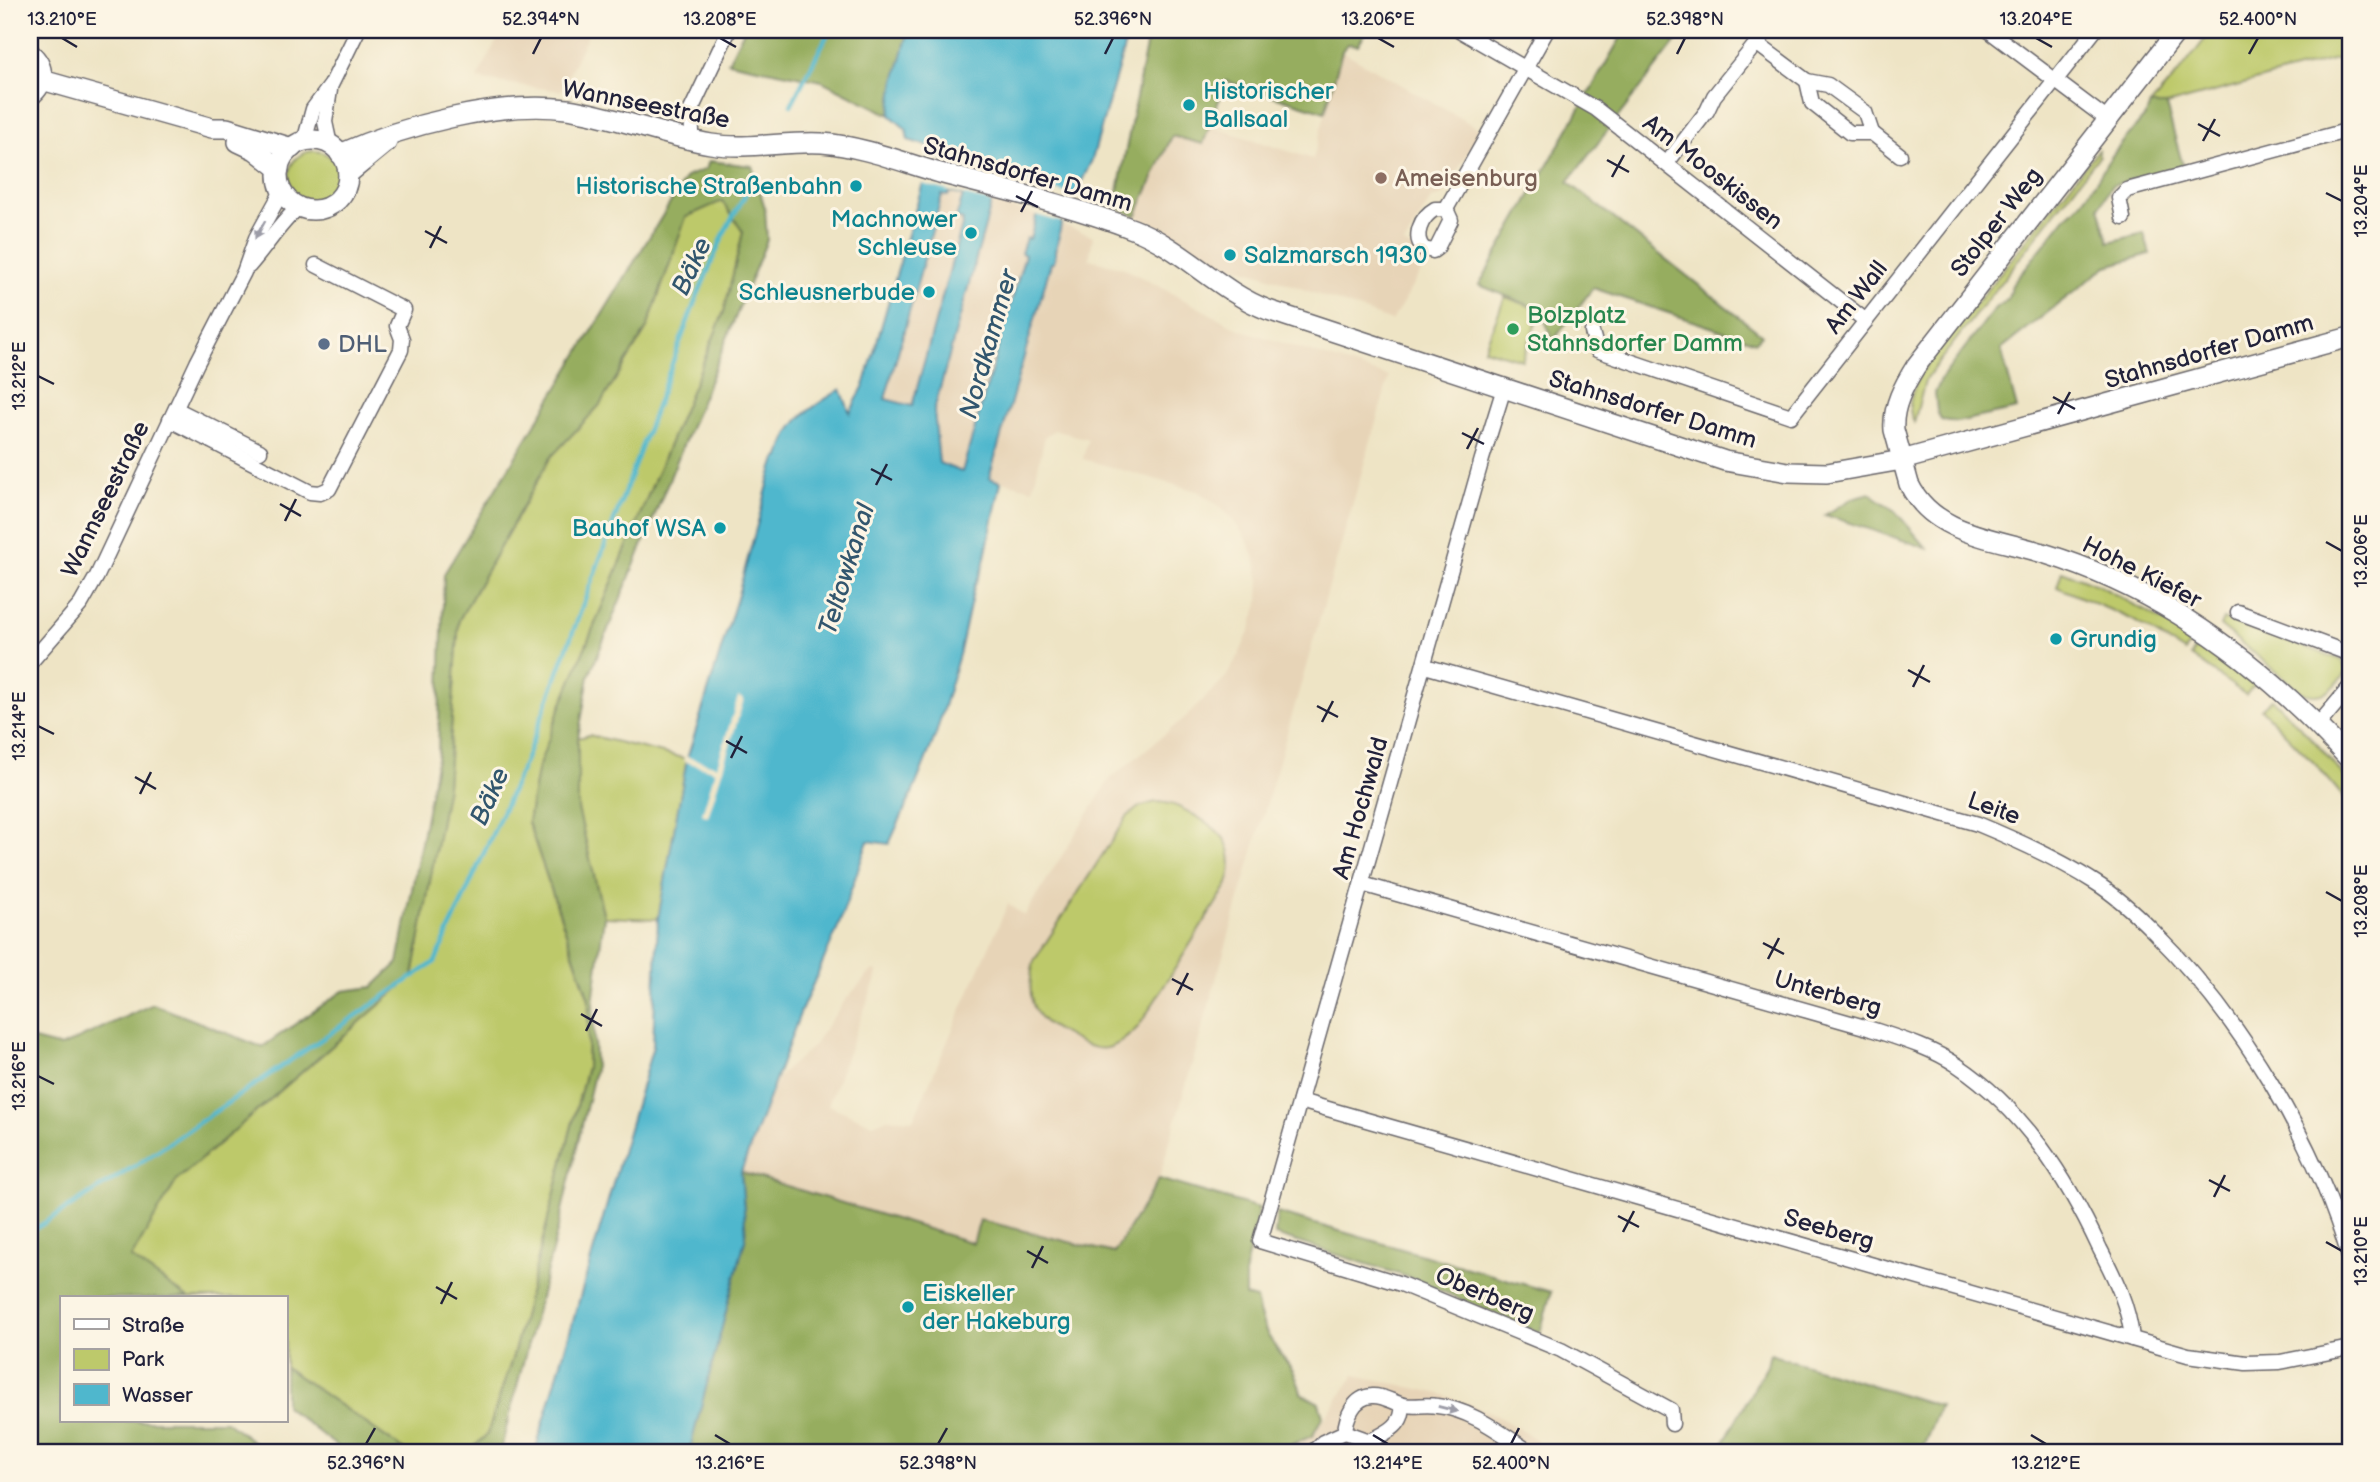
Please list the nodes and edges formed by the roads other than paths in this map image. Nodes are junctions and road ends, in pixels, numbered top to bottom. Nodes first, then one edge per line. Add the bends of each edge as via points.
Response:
1 (358, 30) edge
2 (729, 30) edge
3 (1459, 30) edge
4 (1547, 30) edge
5 (1767, 30) edge
6 (1988, 30) edge
7 (2095, 30) edge
8 (2178, 30) edge
9 (1756, 43) junction
10 (30, 53) edge
11 (1525, 68) junction
12 (42, 80) junction
13 (1807, 81) junction
14 (2055, 82) junction
15 (331, 85) junction
16 (30, 96) edge
17 (2108, 120) junction
18 (212, 128) junction
19 (2350, 130) edge
20 (1872, 133) junction
21 (396, 135) junction
22 (689, 139) junction
23 (298, 145) junction
24 (763, 146) joint
25 (335, 149) junction
26 (1900, 155) dead end
27 (1667, 163) junction
28 (279, 169) junction
29 (348, 174) junction
30 (282, 191) junction
31 (299, 207) junction
32 (1446, 209) dead end
33 (2123, 218) dead end
34 (316, 265) dead end
35 (244, 272) junction
36 (1866, 321) junction
37 (1592, 332) dead end
38 (2350, 337) edge
39 (1504, 388) junction
40 (173, 414) junction
41 (260, 451) dead end
42 (1902, 460) junction
43 (2238, 612) dead end
44 (2350, 654) edge
45 (30, 663) edge
46 (1425, 666) junction
47 (2350, 687) edge
48 (2318, 725) junction
49 (2350, 760) edge
50 (1362, 884) junction
51 (1300, 1101) junction
52 (1260, 1241) joint
53 (2350, 1260) edge
54 (2132, 1339) junction
55 (2350, 1348) edge
56 (1402, 1405) junction
57 (1672, 1424) dead end
58 (1345, 1432) junction
59 (1312, 1452) edge
60 (1530, 1452) edge

1 - 15 street
2 - 22 street via 691,110
3 - 11 street, Am Mooskissen
4 - 11 street
5 - 9 street
6 - 14 street
7 - 14 street, Am Wall
8 - 17 street, Stolper Weg
9 - 13 street
9 - 27 street
10 - 12 street via 40,65
11 - 27 street, Am Mooskissen via 1596,109
11 - 32 street
12 - 16 street
12 - 18 street
13 - 20 street via 1828,85 1865,112
13 - 20 street via 1812,103 1850,134
14 - 17 street
14 - 36 street, Am Wall
15 - 23 street via 313,109
15 - 25 street via 325,122
17 - 42 street, Stolper Weg via 1916,366 1893,421
18 - 23 street
18 - 28 street via 255,150
19 - 33 street via 2127,190 2119,198
20 - 26 street
21 - 22 street, Wannseestraße via 462,115 534,108 567,109
21 - 25 street, Wannseestraße
21 - 29 street, Wannseestraße
22 - 24 street, Wannseestraße
23 - 25 street via 313,141
23 - 28 street
24 - 39 street, Stahnsdorfer Damm via 822,143 1137,230 1250,303
25 - 29 street
27 - 36 street, Am Mooskissen
28 - 30 street
29 - 31 street via 337,201 319,210
30 - 31 street
30 -> 35 street, Wannseestraße via 256,238
31 - 35 street, Wannseestraße via 282,221
34 - 40 street, Wannseestraße via 404,310 397,326 401,350 329,489 320,493 303,489
35 - 40 street, Wannseestraße
36 - 37 street, Am Wall via 1791,416 1597,350
38 - 42 street, Stahnsdorfer Damm
39 - 42 street, Stahnsdorfer Damm via 1725,461 1760,468 1827,473
39 - 46 street, Am Hochwald
40 - 41 street
40 - 45 street, Wannseestraße via 81,604
42 - 48 street, Hohe Kiefer via 1913,492 1941,520 1969,533 2083,567 2159,603 2230,648
43 - 44 street
46 - 50 street, Am Hochwald
46 - 53 street, Leite via 1978,824 2098,884 2181,959 2213,996 2264,1071 2304,1145
47 - 48 street
48 - 49 street, Hohe Kiefer
50 - 51 street, Am Hochwald
50 - 54 street, Unterberg via 1868,1028 1923,1046 1956,1064 2002,1101 2078,1202 2122,1293
51 - 52 street, Am Hochwald
51 - 54 street, Seeberg
52 - 57 street, Oberberg via 1401,1284 1562,1350 1671,1410
54 - 55 street, Seeberg via 2188,1355 2246,1363 2280,1362
56 - 58 street via 1402,1418 1396,1425 1370,1441
56 - 58 street via 1372,1396 1356,1403
56 -> 60 street via 1456,1410
58 - 59 street

